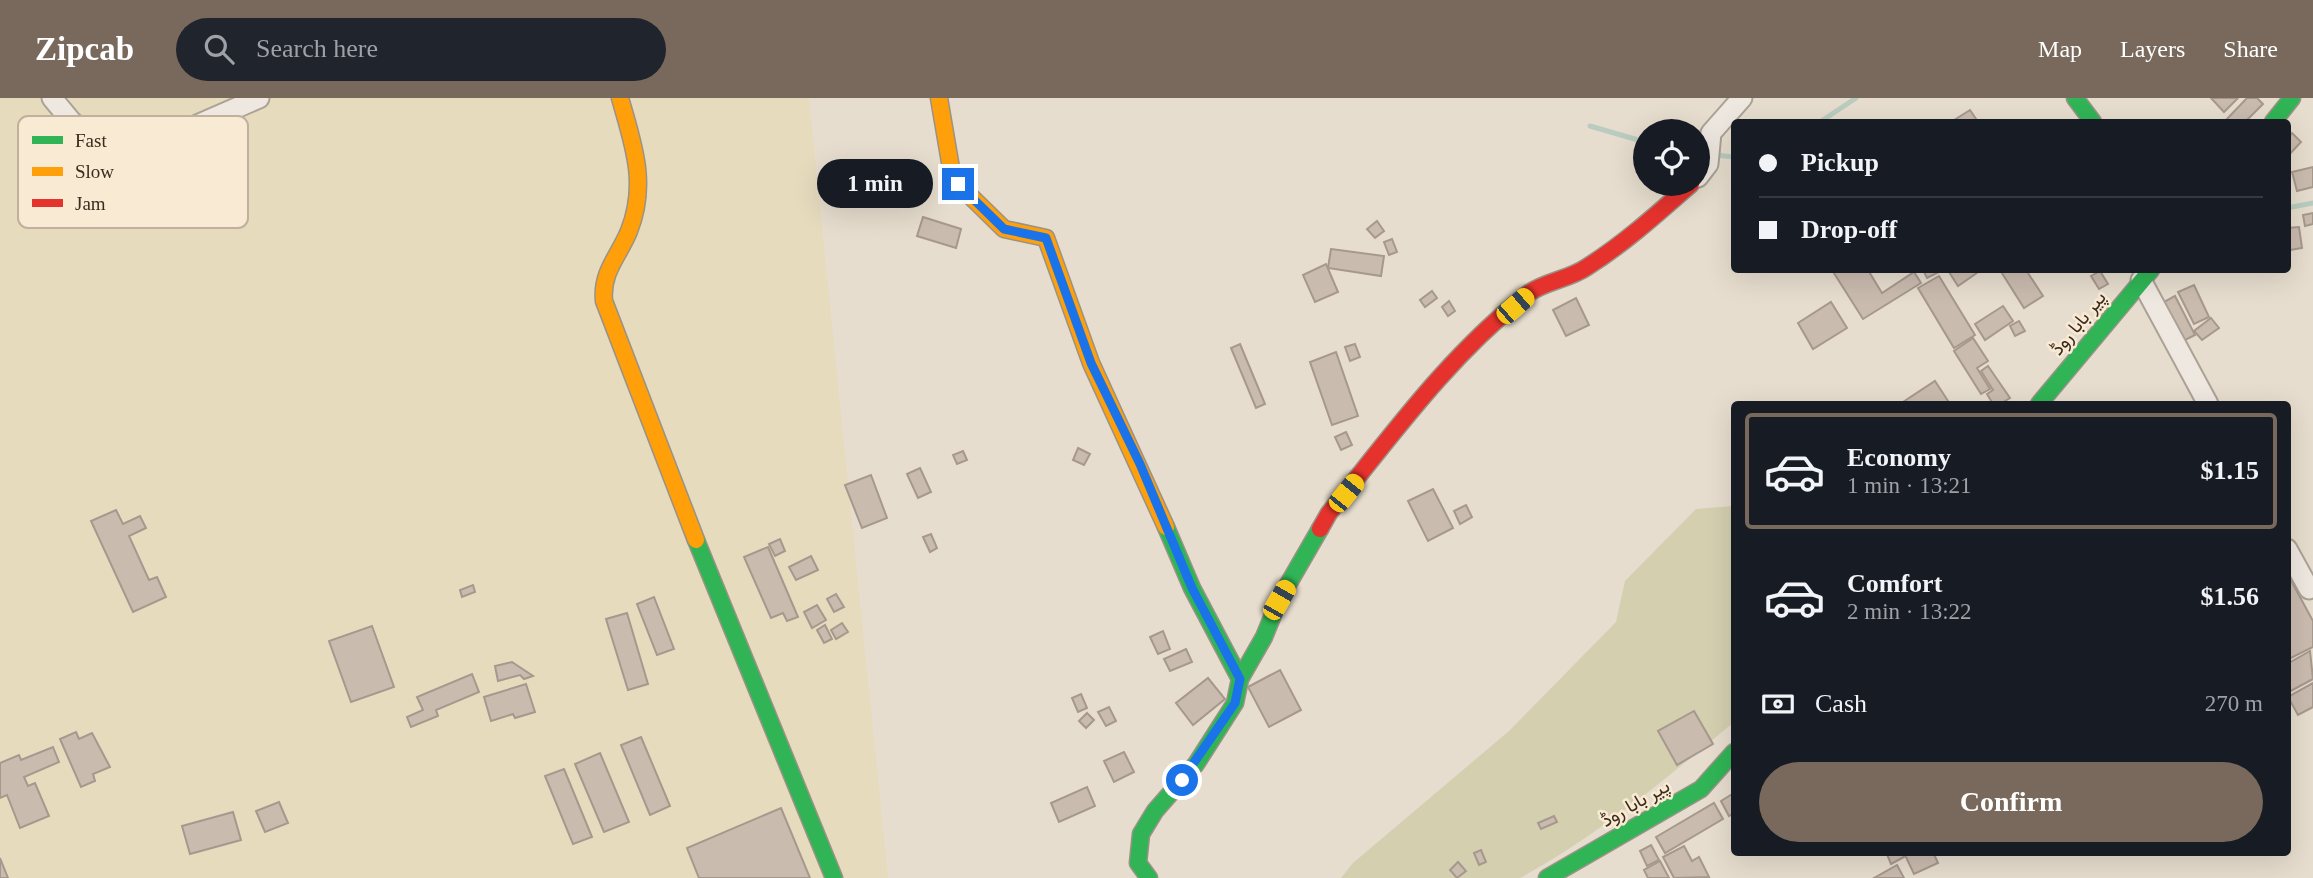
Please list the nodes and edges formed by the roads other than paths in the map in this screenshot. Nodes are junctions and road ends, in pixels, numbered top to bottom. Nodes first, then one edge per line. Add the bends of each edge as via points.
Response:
1 (52, 98) edge
2 (259, 98) edge
3 (621, 98) edge
4 (939, 98) edge
5 (1742, 98) edge
6 (2075, 98) edge
7 (2292, 98) edge
8 (67, 116) edge
9 (218, 116) edge
10 (2092, 119) edge
11 (2275, 119) edge
12 (1710, 137) edge
13 (1677, 196) edge
14 (2146, 275) edge
15 (2041, 401) edge
16 (2207, 401) edge
17 (2291, 556) edge
18 (2309, 589) dead end
19 (1240, 679) junction
20 (1731, 755) edge
21 (834, 878) edge
22 (1149, 878) edge
23 (1547, 878) edge

1 - 8 street
2 - 9 street
3 - 21 street via 640,169 630,229 602,284 604,301 677,495
4 - 19 street via 958,184 1004,229 1046,238 1091,363 1192,588
5 - 12 street
6 - 10 street
7 - 11 street
13 - 19 street via 1585,269 1532,291 1428,390 1329,513
14 - 15 street, پیر بابا روڈ
14 - 16 street
17 - 18 street
19 - 22 street via 1235,703 1196,764 1141,834 1138,863
20 - 23 street, پیر بابا روڈ via 1701,789

